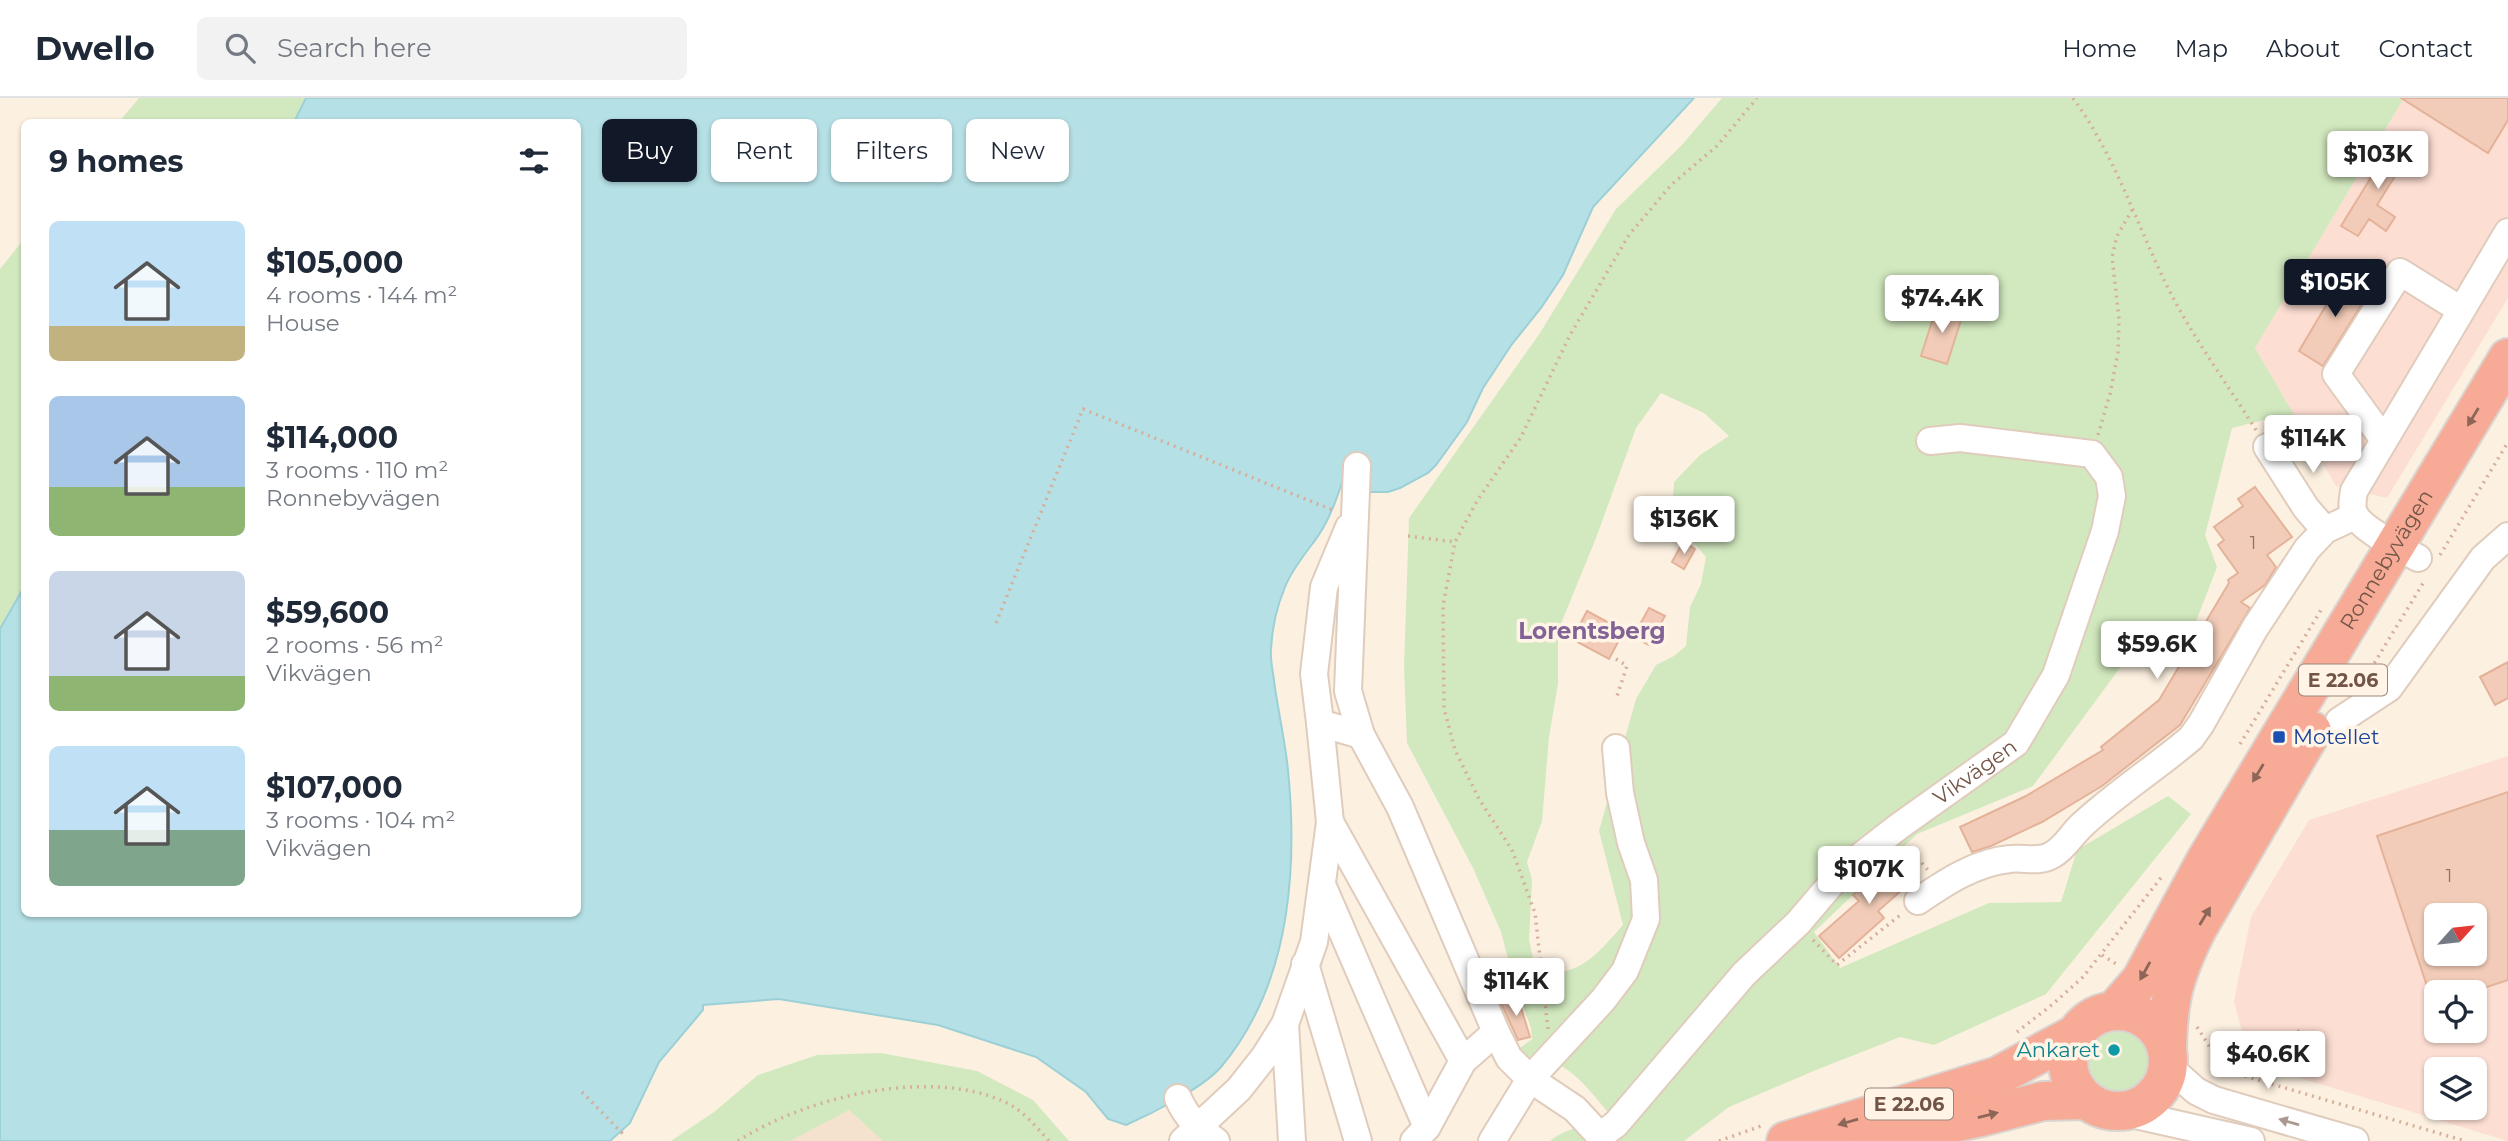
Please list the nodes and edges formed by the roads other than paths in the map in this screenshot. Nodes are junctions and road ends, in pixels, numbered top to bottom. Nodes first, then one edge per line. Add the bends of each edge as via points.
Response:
1 (2508, 232) edge
2 (2461, 310) junction
3 (2508, 358) edge
4 (2508, 410) edge
5 (2384, 440) junction
6 (1930, 442) dead end
7 (2266, 447) road end
8 (1356, 466) dead end
9 (1348, 513) junction
10 (2355, 516) junction
11 (2325, 530) junction
12 (2508, 536) edge
13 (2420, 559) junction
14 (2339, 721) dead end
15 (1320, 723) junction
16 (1361, 735) junction
17 (1616, 748) dead end
18 (1331, 822) junction
19 (1322, 887) junction
20 (1918, 901) road end
21 (1305, 964) junction
22 (2115, 1011) junction
23 (1285, 1024) junction
24 (1496, 1032) junction
25 (2076, 1034) junction
26 (2167, 1058) junction
27 (1463, 1061) junction
28 (1530, 1079) junction
29 (1178, 1098) dead end
30 (2102, 1105) junction
31 (1775, 1133) edge
32 (1421, 1134) edge
33 (1199, 1137) edge
34 (1602, 1139) edge
35 (1292, 1141) edge
36 (1358, 1141) edge
37 (1492, 1141) edge
38 (1871, 1141) edge
39 (2250, 1141) edge
40 (2355, 1141) edge

1 - 2 street
2 - 5 street
2 - 5 street via 2400,272 2336,374
3 -> 13 highway, Ronnebyvägen / E 22.06
4 - 13 highway, Ronnebyvägen / E 22.06
5 - 10 street via 2354,491
6 - 34 street, Vikvägen via 1959,438 2092,454 2109,477 2112,496 2105,531 2056,675 2015,743 1844,869 1798,923 1744,974
7 - 11 street
8 - 9 street, Vikvägen
9 - 15 street via 1324,586 1314,674
9 - 16 street, Vikvägen via 1348,691
10 - 11 street
10 - 13 street
11 - 20 street via 2307,548 2255,628 2191,738 2082,825 2051,856 1986,863
12 - 14 street via 2483,558 2389,688
13 -> 22 highway, Ronnebyvägen / E 22.06 via 2206,860 2141,980
26 -> 13 highway, Ronnebyvägen / E 22.06 via 2171,993 2197,929 2324,711
15 - 16 street
15 - 18 street
16 - 24 street, Vikvägen via 1400,807
17 - 28 street via 1620,793 1644,880 1646,919 1625,971
18 - 19 street
18 - 27 street
19 - 21 street via 1314,942
19 - 32 street
21 - 23 street
21 - 36 street
22 - 25 highway, E 22.06 via 2092,1018
22 - 26 highway via 2146,1020 2160,1034
23 - 33 street
23 - 35 street
24 - 27 street
24 - 28 street, Vikvägen via 1509,1058
25 - 30 highway via 2068,1065 2076,1087
25 -> 31 highway, E 22.06 via 1998,1076
26 - 30 highway, E 22.06 via 2164,1080 2152,1098 2133,1109
40 -> 26 street via 2214,1100 2196,1091
27 - 32 street
28 - 34 street, Vikvägen via 1575,1110
28 - 37 street
29 - 33 street
38 -> 30 highway, E 22.06 via 2043,1101
30 - 39 street

